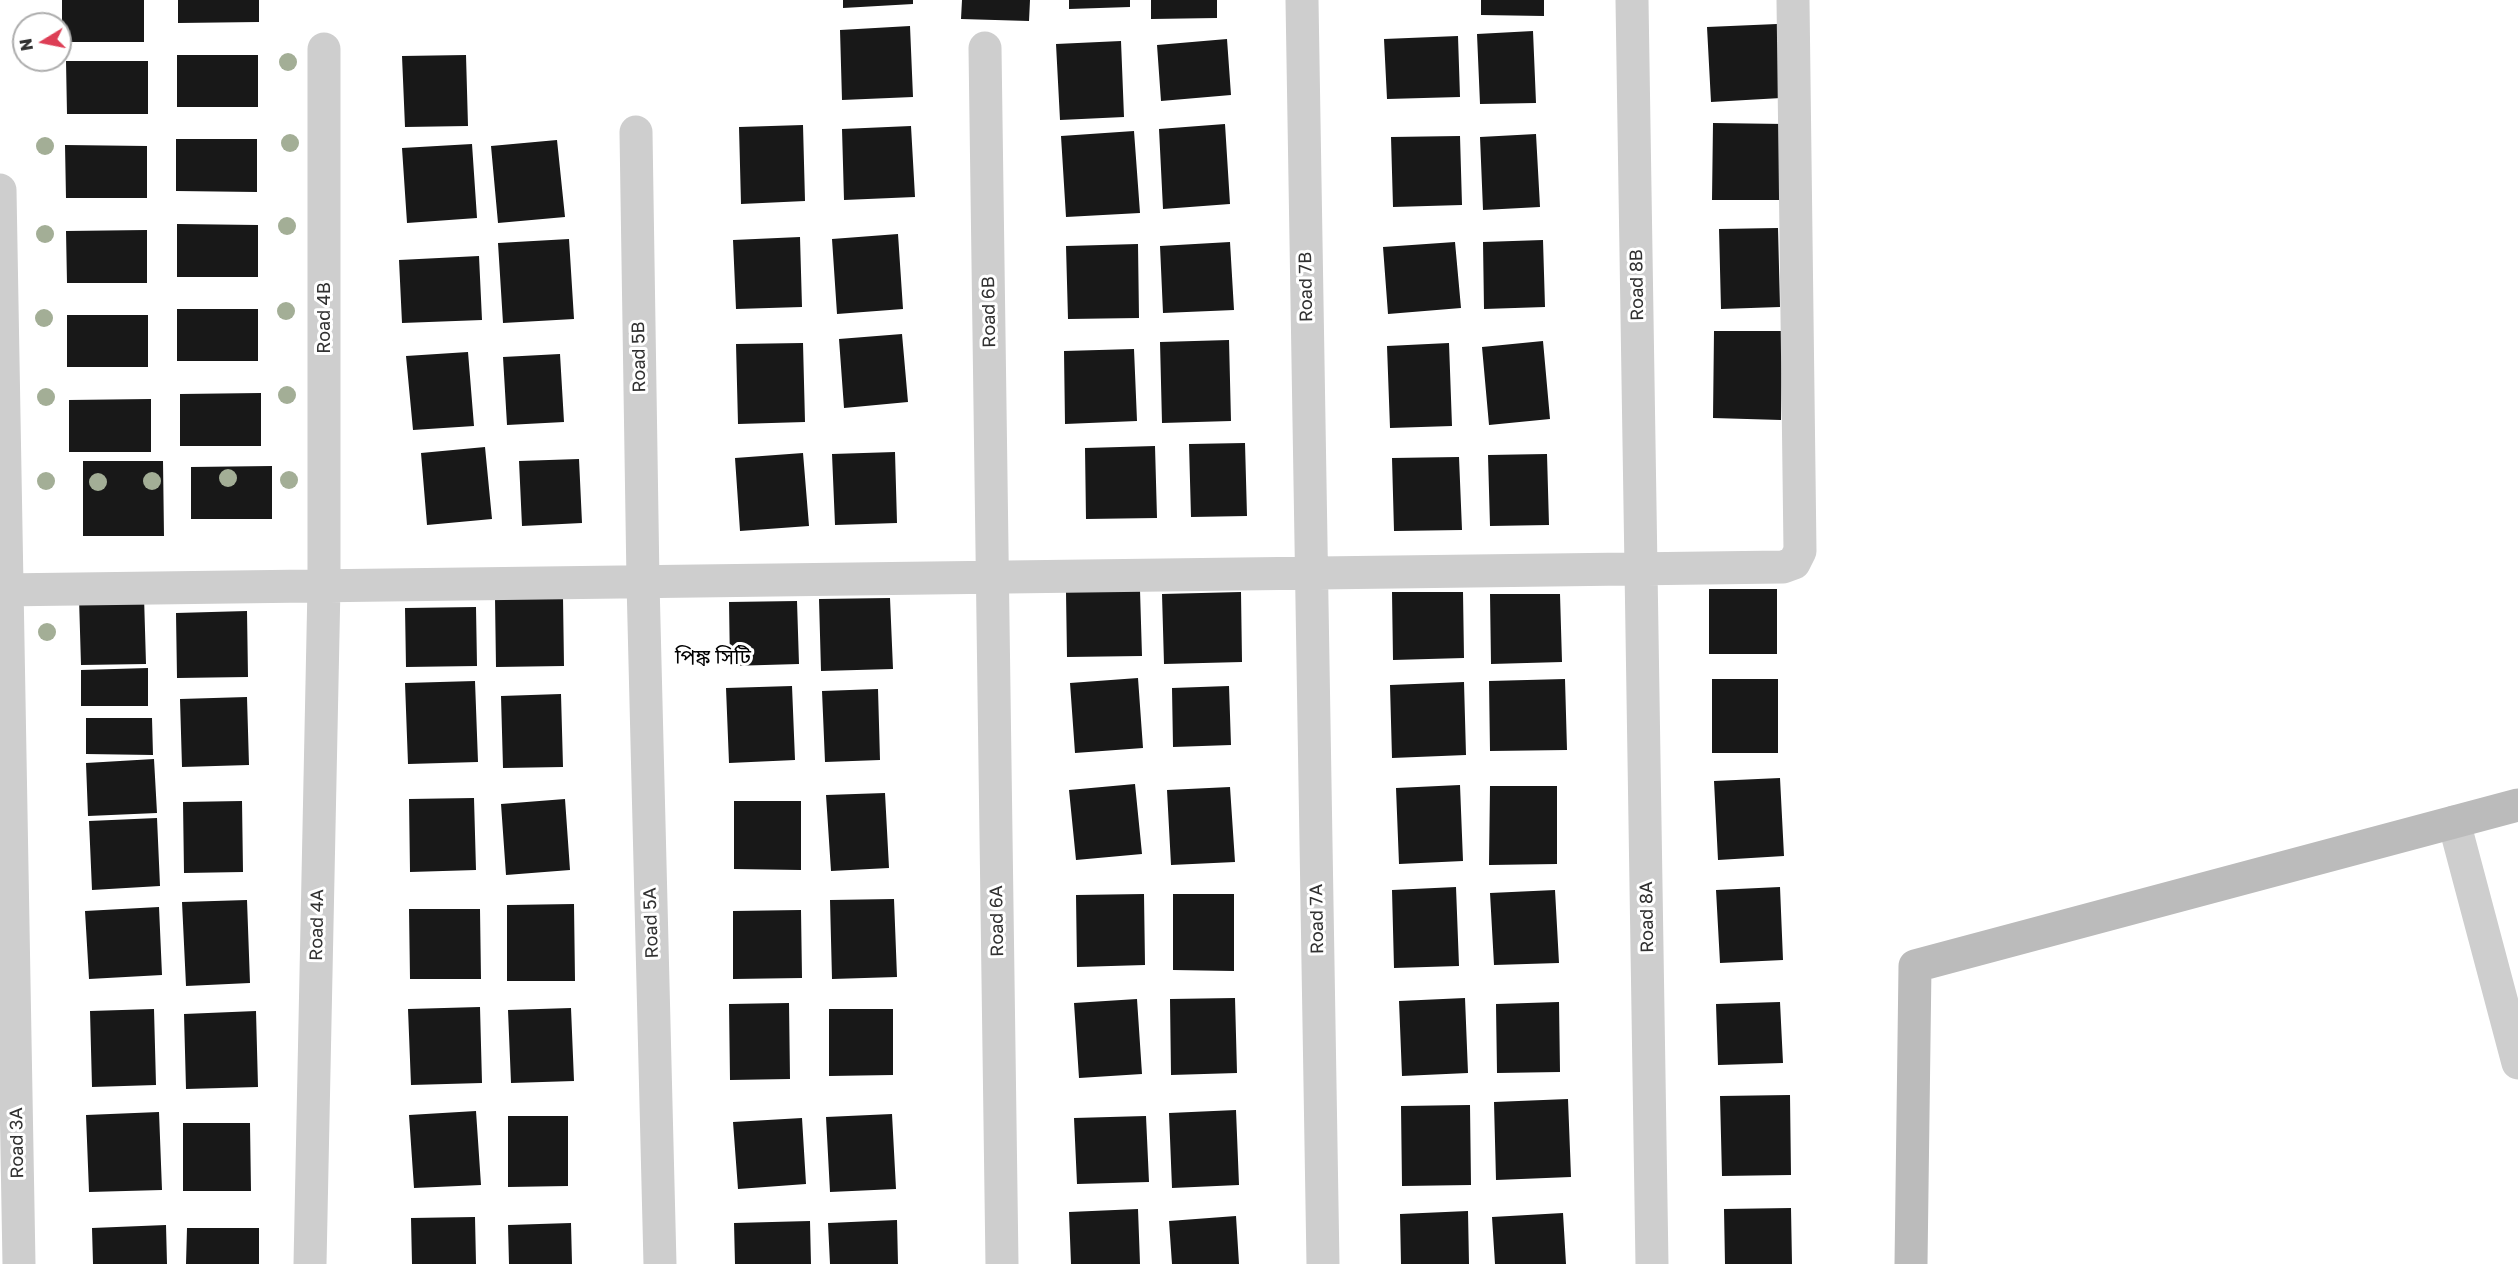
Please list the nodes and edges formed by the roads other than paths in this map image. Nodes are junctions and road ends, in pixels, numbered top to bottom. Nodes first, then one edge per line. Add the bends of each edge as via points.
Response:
1 (1302, 0) edge
2 (1632, 0) edge
3 (1793, 0) edge
4 (985, 48) dead end
5 (324, 49) dead end
6 (636, 132) dead end
7 (0, 190) edge
8 (1641, 569) junction
9 (1310, 574) junction
10 (993, 577) junction
11 (643, 582) junction
12 (324, 586) junction
13 (3, 590) edge
14 (2518, 804) edge
15 (2454, 822) junction
16 (2518, 1063) edge
17 (19, 1264) edge
18 (309, 1264) edge
19 (660, 1264) edge
20 (1002, 1264) edge
21 (1323, 1264) edge
22 (1652, 1264) edge
23 (1911, 1264) edge

1 - 9 street, Road 7B
2 - 8 street, Road 8B
3 - 8 street via 1800,551 1794,563 1783,567
4 - 10 street, Road 6B
5 - 12 street, Road 4B
6 - 11 street, Road 5B
7 - 13 street, Road 3A
8 - 9 street
8 - 22 street, Road 8A
9 - 10 street
9 - 21 street, Road 7A
10 - 11 street
10 - 20 street, Road 6A
11 - 12 street
11 - 19 street, Road 5A
12 - 13 street
12 - 18 street, Road 4A
13 - 17 street, Road 3A
14 - 15 street
15 - 16 street
15 - 23 street via 1915,966

